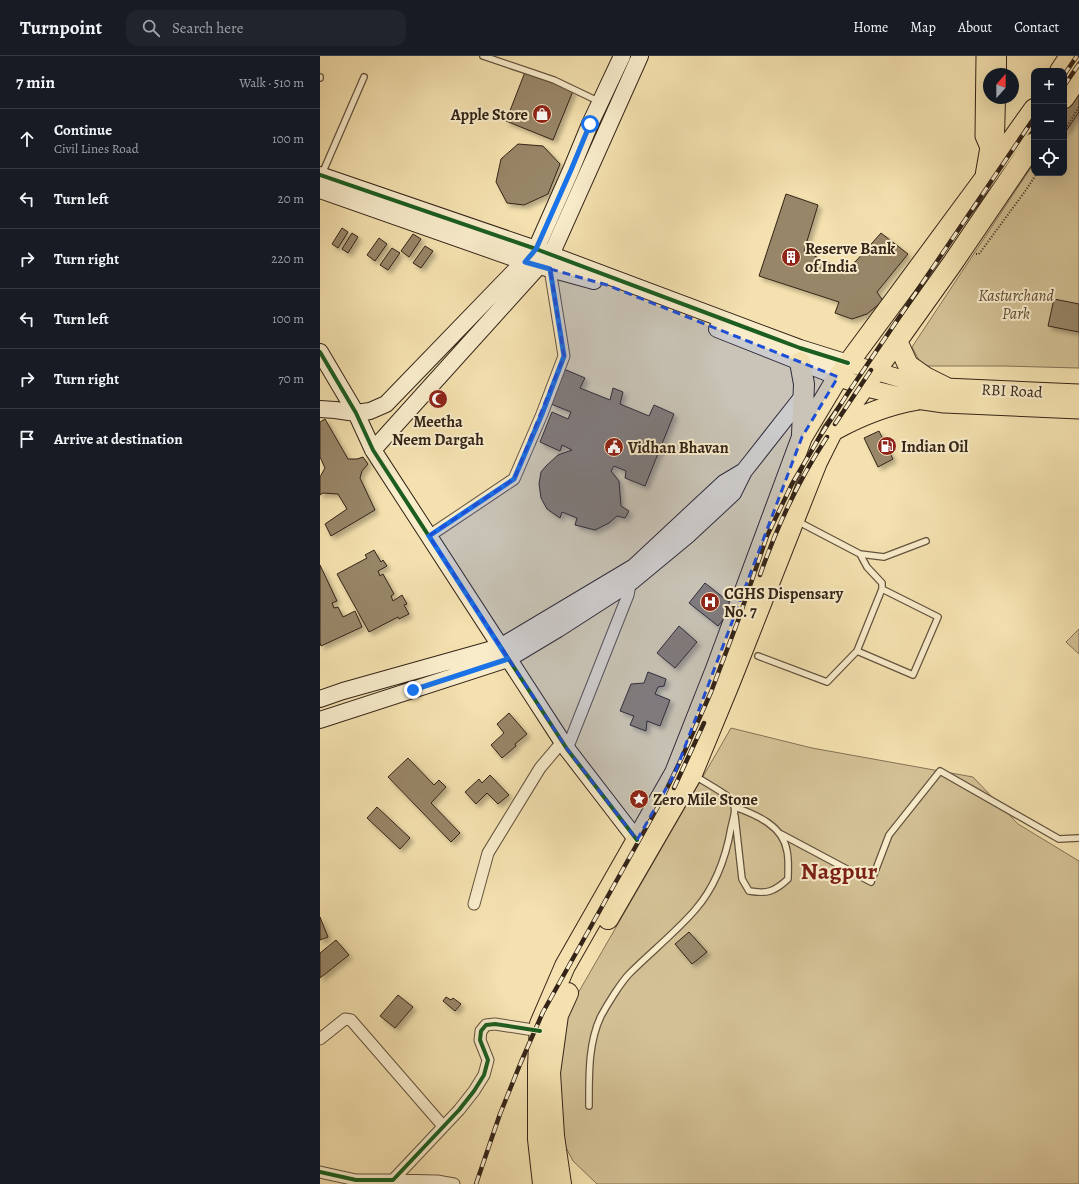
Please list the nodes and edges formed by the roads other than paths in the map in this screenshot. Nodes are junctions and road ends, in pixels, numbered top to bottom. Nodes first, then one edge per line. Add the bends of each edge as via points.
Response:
1 (483, 56) edge
2 (622, 56) edge
3 (640, 56) edge
4 (985, 56) edge
5 (996, 56) edge
6 (1005, 56) edge
7 (1070, 56) edge
8 (996, 68) edge
9 (1004, 68) edge
10 (1062, 68) edge
11 (1079, 76) edge
12 (364, 77) dead end
13 (1067, 94) edge
14 (600, 102) junction
15 (999, 105) edge
16 (1031, 113) edge
17 (1031, 147) edge
18 (993, 162) junction
19 (1014, 172) junction
20 (320, 180) edge
21 (540, 260) junction
22 (897, 341) junction
23 (320, 352) edge
24 (800, 362) junction
25 (843, 370) junction
26 (875, 371) junction
27 (863, 387) junction
28 (945, 387) junction
29 (1079, 393) edge
30 (803, 396) junction
31 (916, 400) junction
32 (320, 409) edge
33 (1079, 410) edge
34 (356, 413) junction
35 (832, 432) junction
36 (802, 437) junction
37 (374, 450) junction
38 (795, 520) junction
39 (429, 536) junction
40 (926, 541) dead end
41 (860, 554) junction
42 (633, 575) junction
43 (882, 589) junction
44 (857, 650) junction
45 (504, 653) junction
46 (758, 656) dead end
47 (326, 697) edge
48 (336, 715) junction
49 (320, 720) edge
50 (564, 746) junction
51 (685, 770) junction
52 (735, 810) junction
53 (781, 834) junction
54 (1079, 838) edge
55 (637, 840) junction
56 (474, 904) dead end
57 (540, 1031) junction
58 (320, 1039) edge
59 (589, 1106) dead end
60 (443, 1126) junction
61 (320, 1172) edge
62 (393, 1180) junction
63 (454, 1184) edge
64 (543, 1184) edge
65 (561, 1184) edge

1 - 14 lane via 554,80
2 - 14 street
3 - 21 street
4 - 18 main road via 984,136
5 - 8 highway
6 - 9 highway
7 - 10 highway
11 - 13 highway
12 - 20 lane
14 - 21 street
15 - 18 highway
16 - 18 highway
17 - 19 highway
18 - 19 highway
18 - 25 highway
19 - 22 highway
20 - 21 street
21 - 24 street
21 - 25 street via 800,348
21 - 34 street via 386,404 370,412
21 - 37 street
21 - 39 street via 564,356 542,414 514,479
22 - 26 highway
22 - 28 highway via 908,365
23 - 34 street
24 - 25 street
24 - 30 highway via 804,384
25 - 26 main road, RBI Road
25 - 27 main road
25 - 36 highway
26 - 27 highway
26 - 28 main road, RBI Road via 919,384
27 - 31 main road
27 - 35 highway
28 - 29 main road, RBI Road
30 - 36 highway
30 - 42 street via 744,471 724,483
31 - 33 main road via 944,404
31 - 35 highway via 878,409
32 - 34 street
34 - 37 street
35 - 38 highway via 817,462
36 - 51 highway via 716,669
37 - 39 street
38 - 41 lane
38 - 51 highway via 730,682
39 - 45 street
40 - 41 lane via 884,557
41 - 43 lane via 867,567 882,583
42 - 45 street
42 - 50 street via 628,595
43 - 44 lane
43 - 44 lane via 938,616 913,675
44 - 46 lane via 827,682
45 - 47 street
45 - 48 street
45 - 50 street
47 - 48 street
48 - 49 street
50 - 55 street
50 - 56 street via 540,768 488,853
51 - 52 lane via 730,798
51 - 55 highway via 675,773
51 - 65 highway via 580,966 558,1015 550,1073 554,1136
52 - 53 lane via 755,815
52 - 53 lane via 742,879 748,891 762,893 780,887 788,879 787,851
52 - 59 lane via 727,851 711,888 695,910 629,974 601,1017 592,1045
53 - 54 lane via 870,882 889,835 940,771 1060,839
55 - 57 highway via 565,966 540,1024
57 - 60 street via 486,1025 481,1031 480,1040 488,1060 484,1075 462,1106
57 - 64 highway via 538,1139
58 - 60 street via 345,1019 351,1020
60 - 62 street
61 - 62 street via 356,1180
62 - 63 street

